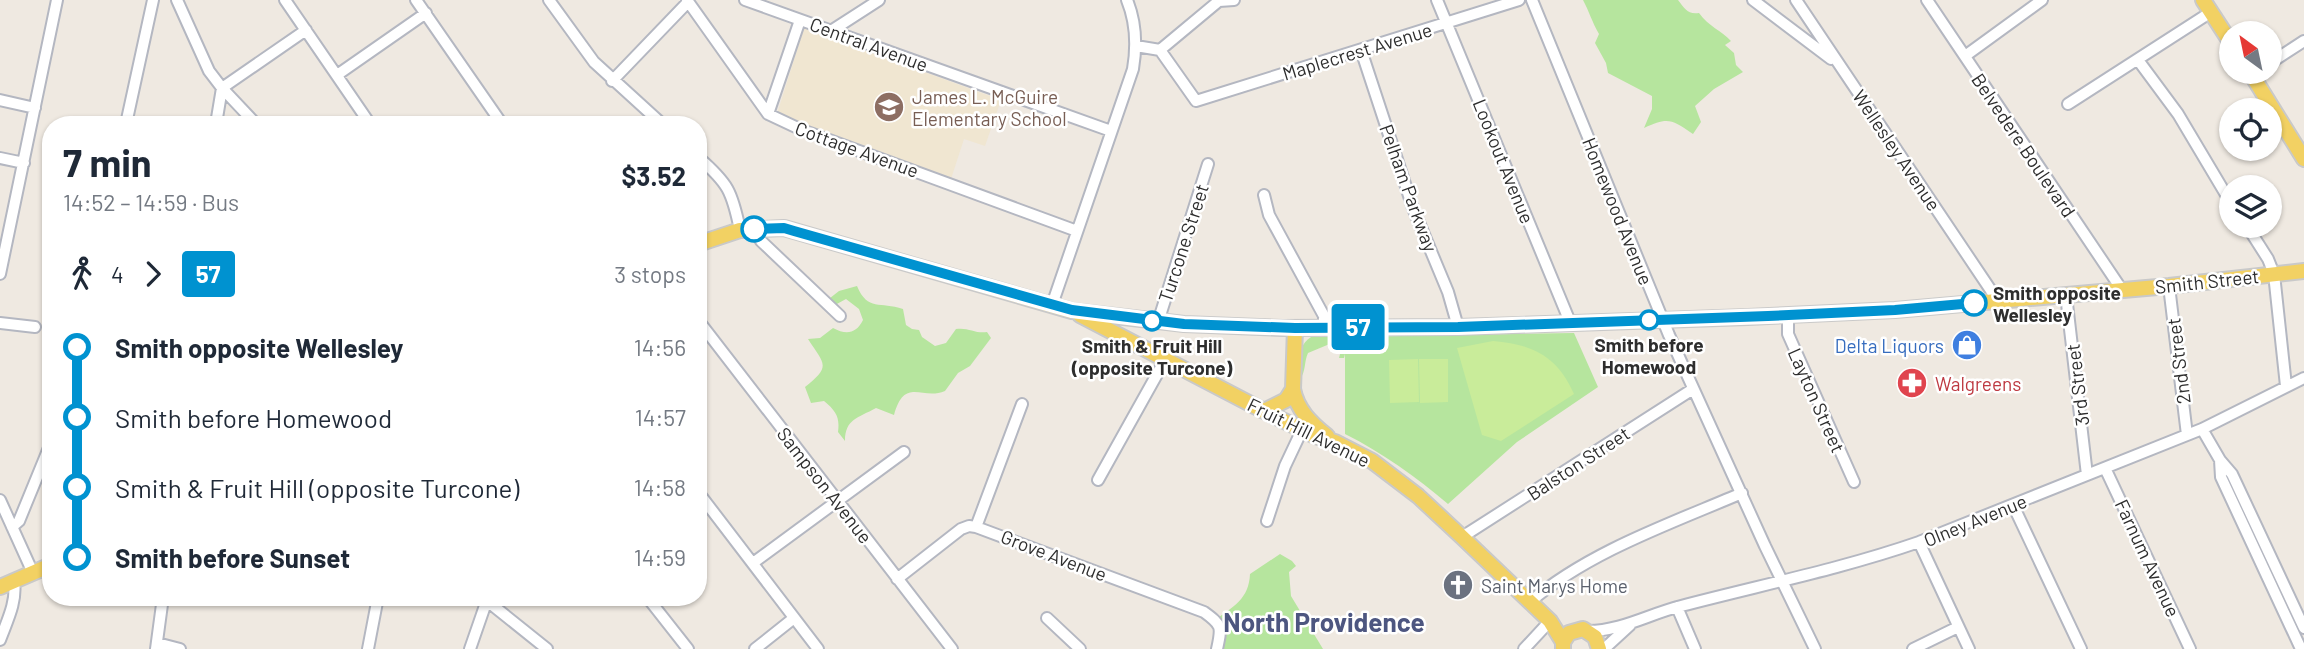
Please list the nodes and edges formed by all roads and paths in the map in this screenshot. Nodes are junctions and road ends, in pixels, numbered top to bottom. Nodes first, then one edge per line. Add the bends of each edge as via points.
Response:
1 (57, 0) edge
2 (153, 0) edge
3 (177, 0) edge
4 (285, 0) edge
5 (416, 0) edge
6 (548, 0) edge
7 (745, 0) edge
8 (879, 0) edge
9 (1127, 0) edge
10 (1234, 0) edge
11 (1437, 0) edge
12 (1519, 0) edge
13 (1532, 0) edge
14 (1752, 0) edge
15 (1796, 0) edge
16 (1927, 0) edge
17 (2042, 0) edge
18 (687, 1) edge
19 (1219, 1) edge
20 (2207, 6) edge
21 (426, 13) junction
22 (800, 20) junction
23 (1447, 23) junction
24 (2219, 24) edge
25 (306, 30) junction
26 (831, 31) junction
27 (2304, 41) edge
28 (1136, 46) junction
29 (1160, 50) junction
30 (1361, 50) junction
31 (2282, 55) edge
32 (1965, 57) junction
33 (2138, 60) junction
34 (1839, 65) junction
35 (337, 75) junction
36 (612, 80) junction
37 (2259, 84) edge
38 (222, 88) junction
39 (0, 100) edge
40 (2068, 104) dead end
41 (35, 108) junction
42 (768, 114) junction
43 (128, 116) edge
44 (217, 116) edge
45 (249, 116) edge
46 (364, 116) edge
47 (497, 116) edge
48 (653, 116) edge
49 (1111, 131) junction
50 (0, 158) edge
51 (2304, 159) edge
52 (24, 163) junction
53 (1208, 164) dead end
54 (707, 165) edge
55 (2219, 183) edge
56 (1264, 195) dead end
57 (747, 229) junction
58 (1077, 231) junction
59 (2255, 238) edge
60 (707, 240) edge
61 (2304, 271) edge
62 (0, 274) edge
63 (2274, 274) junction
64 (2169, 286) junction
65 (2122, 290) junction
66 (2066, 295) junction
67 (1995, 301) junction
68 (1052, 305) junction
69 (1072, 310) junction
70 (1788, 315) junction
71 (840, 316) dead end
72 (1662, 320) junction
73 (1158, 322) junction
74 (1570, 322) junction
75 (0, 323) edge
76 (36, 327) dead end
77 (1458, 327) junction
78 (1295, 328) junction
79 (1324, 328) junction
80 (707, 332) edge
81 (1165, 360) junction
82 (2304, 378) edge
83 (2286, 386) junction
84 (1293, 389) junction
85 (1693, 389) junction
86 (1022, 404) dead end
87 (1264, 411) junction
88 (2202, 429) junction
89 (1302, 430) junction
90 (2187, 435) junction
91 (1335, 442) junction
92 (904, 452) dead end
93 (2220, 460) junction
94 (42, 465) edge
95 (2105, 468) junction
96 (2087, 475) junction
97 (1098, 480) dead end
98 (1854, 482) dead end
99 (1742, 493) junction
100 (0, 500) edge
101 (838, 502) junction
102 (707, 504) edge
103 (2013, 505) junction
104 (1267, 521) dead end
105 (12, 527) junction
106 (976, 527) junction
107 (1462, 537) junction
108 (1919, 542) junction
109 (753, 563) junction
110 (42, 569) edge
111 (33, 573) junction
112 (897, 579) junction
113 (1783, 582) junction
114 (7, 584) edge
115 (1530, 602) junction
116 (162, 606) edge
117 (376, 606) edge
118 (485, 606) edge
119 (495, 606) edge
120 (654, 606) edge
121 (1677, 607) junction
122 (794, 618) junction
123 (1047, 618) dead end
124 (1550, 621) junction
125 (1633, 623) junction
126 (1958, 627) junction
127 (2304, 628) edge
128 (1581, 631) junction
129 (0, 640) edge
130 (157, 646) edge
131 (1563, 646) edge
132 (180, 649) edge
133 (368, 649) edge
134 (470, 649) edge
135 (547, 649) edge
136 (688, 649) edge
137 (755, 649) edge
138 (818, 649) edge
139 (952, 649) edge
140 (1080, 649) edge
141 (1217, 649) edge
142 (1524, 649) edge
143 (1599, 649) edge
144 (1604, 649) edge
145 (1695, 649) edge
146 (1815, 649) edge
147 (1913, 649) edge
148 (1969, 649) edge
149 (2081, 649) edge
150 (2190, 649) edge
151 (2301, 649) edge

1 - 41 street
2 - 43 street
3 - 38 street via 209,71
4 - 25 street
5 - 21 street
6 - 36 street
7 - 22 street, Central Avenue
8 - 26 street
9 - 28 street
10 - 19 street
11 - 23 street, Lookout Avenue
12 - 23 street, Maplecrest Avenue
13 - 72 street, Homewood Avenue
14 - 34 street
15 - 34 street, Wellesley Avenue
16 - 32 street, Belvedere Boulevard
17 - 32 street
18 - 36 street
18 - 42 street, Cottage Avenue
19 - 29 street
20 - 24 main road
20 - 33 street
21 - 35 street
21 - 47 street
22 - 26 street, Central Avenue
22 - 42 street
23 - 30 street, Maplecrest Avenue
23 - 74 street, Lookout Avenue
25 - 35 street
25 - 38 street
26 - 49 street, Central Avenue
27 - 31 street
28 - 29 street
28 - 49 street via 1133,69
29 - 30 street, Maplecrest Avenue via 1196,102
30 - 77 street, Pelham Parkway
32 - 65 street, Belvedere Boulevard
33 - 40 street
33 - 55 street via 2178,114
34 - 67 street, Wellesley Avenue
35 - 46 street
36 - 48 street
37 - 51 main road
38 - 44 street
38 - 45 street
39 - 41 street
41 - 52 street
42 - 58 street, Cottage Avenue
49 - 58 street
50 - 52 street
52 - 62 street
53 - 73 street, Turcone Street
54 - 57 street via 732,194
56 - 79 street via 1269,215 1324,316
57 - 60 main road, Smith Street
57 - 68 main road, Smith Street via 784,228
57 - 71 street
58 - 68 street
59 - 63 street
61 - 63 main road, Smith Street
63 - 64 main road, Smith Street
63 - 83 street
64 - 65 main road, Smith Street
64 - 90 street, 2nd Street
65 - 66 main road, Smith Street
66 - 67 main road, Smith Street
66 - 96 street, 3rd Street
67 - 70 main road, Smith Street
68 - 69 main road, Smith Street
69 - 73 main road, Smith Street
69 - 81 main road, Fruit Hill Avenue
70 - 72 main road, Smith Street
70 - 98 street, Layton Street via 1788,334
72 - 74 main road, Smith Street
72 - 85 street, Homewood Avenue
73 - 78 main road, Smith Street
74 - 77 main road, Smith Street
75 - 76 street
77 - 79 main road, Smith Street
78 - 79 main road, Smith Street
78 - 84 main road
80 - 101 street, Sampson Avenue
81 - 87 main road, Fruit Hill Avenue
81 - 97 street
82 - 83 street, Olney Avenue
83 - 88 street, Olney Avenue
84 - 87 main road via 1286,400
84 - 91 main road via 1306,417
85 - 99 street, Homewood Avenue
85 - 107 street, Balston Street
86 - 106 street
87 - 89 main road, Fruit Hill Avenue
88 - 90 street, Olney Avenue
88 - 93 street
89 - 91 main road, Fruit Hill Avenue
89 - 104 street
90 - 95 street, Olney Avenue
91 - 107 main road, Fruit Hill Avenue via 1392,475
92 - 101 street
93 - 127 street via 2232,474
93 - 151 street via 2221,477
94 - 105 street via 19,521
95 - 96 street, Olney Avenue
95 - 150 street, Farnum Avenue
96 - 103 street, Olney Avenue
99 - 113 street, Homewood Avenue
99 - 115 street via 1600,556
100 - 105 street
101 - 109 street
101 - 112 street, Sampson Avenue
102 - 109 street
103 - 108 street, Olney Avenue
103 - 149 street
105 - 111 street
106 - 112 street, Grove Avenue via 961,529
106 - 141 street, Grove Avenue via 1204,612 1221,629
107 - 115 main road, Fruit Hill Avenue
108 - 113 street, Olney Avenue
108 - 126 street
109 - 122 street
110 - 111 main road
111 - 114 main road
112 - 139 street, Sampson Avenue
113 - 121 street, Olney Avenue
113 - 146 street, Homewood Avenue
114 - 129 street via 15,593
115 - 124 main road, Fruit Hill Avenue
116 - 130 street
117 - 133 street
118 - 134 street
119 - 135 street
120 - 136 street
121 - 125 street, Olney Avenue
121 - 145 street
122 - 137 street
122 - 138 street
123 - 140 street
124 - 128 main road, Fruit Hill Avenue
124 - 131 main road, Fruit Hill Avenue
124 - 142 street
125 - 128 street, Olney Avenue via 1606,631
125 - 144 street, Olney Avenue
126 - 147 street
126 - 148 street
128 - 131 main road
128 - 143 main road via 1595,636
130 - 132 street

